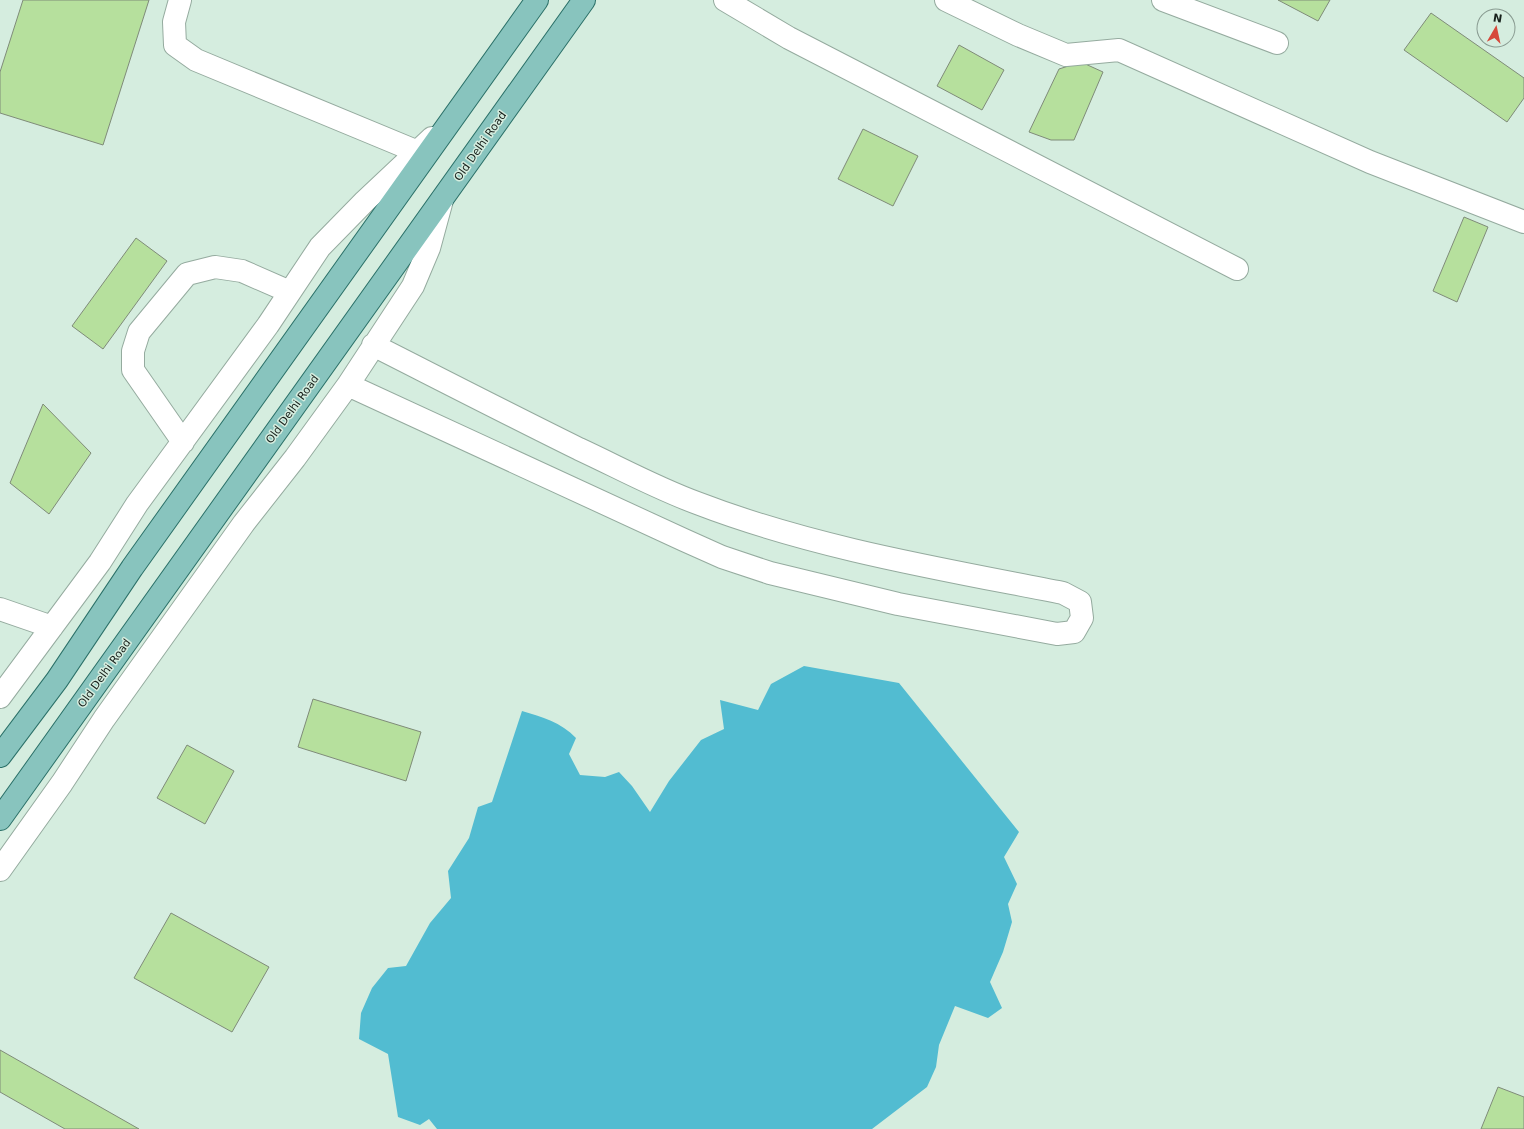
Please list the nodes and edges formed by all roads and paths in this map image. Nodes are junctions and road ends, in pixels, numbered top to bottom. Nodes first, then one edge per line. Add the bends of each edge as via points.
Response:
1 (180, 0) edge
2 (536, 0) edge
3 (584, 0) edge
4 (725, 0) edge
5 (946, 0) edge
6 (1163, 0) edge
7 (1278, 43) dead end
8 (451, 121) junction
9 (418, 152) junction
10 (442, 199) junction
11 (1524, 222) edge
12 (1237, 269) dead end
13 (290, 292) junction
14 (374, 345) junction
15 (348, 385) junction
16 (183, 442) junction
17 (0, 609) edge
18 (52, 627) junction
19 (0, 697) edge
20 (0, 756) edge
21 (0, 819) edge
22 (0, 870) edge

1 - 9 street via 174,22 176,45 196,60
2 - 8 main road
3 - 10 main road, Old Delhi Road
4 - 12 street via 789,38
5 - 11 street via 1018,35 1066,54 1119,50 1370,162
6 - 7 street
8 - 9 street
8 - 20 main road via 132,568 57,680
9 - 13 street via 320,247
10 - 14 street via 429,248 413,286
10 - 21 main road, Old Delhi Road
13 - 16 street
13 - 16 street via 242,271 215,267 187,274 138,332 133,351 134,370
14 - 15 street
14 - 15 street via 498,409 696,503 757,524 890,559 1064,594 1080,602 1082,618 1074,632 1057,634 898,604 770,573 722,557
15 - 22 street via 296,458 244,523
16 - 18 street
17 - 18 street
18 - 19 street

